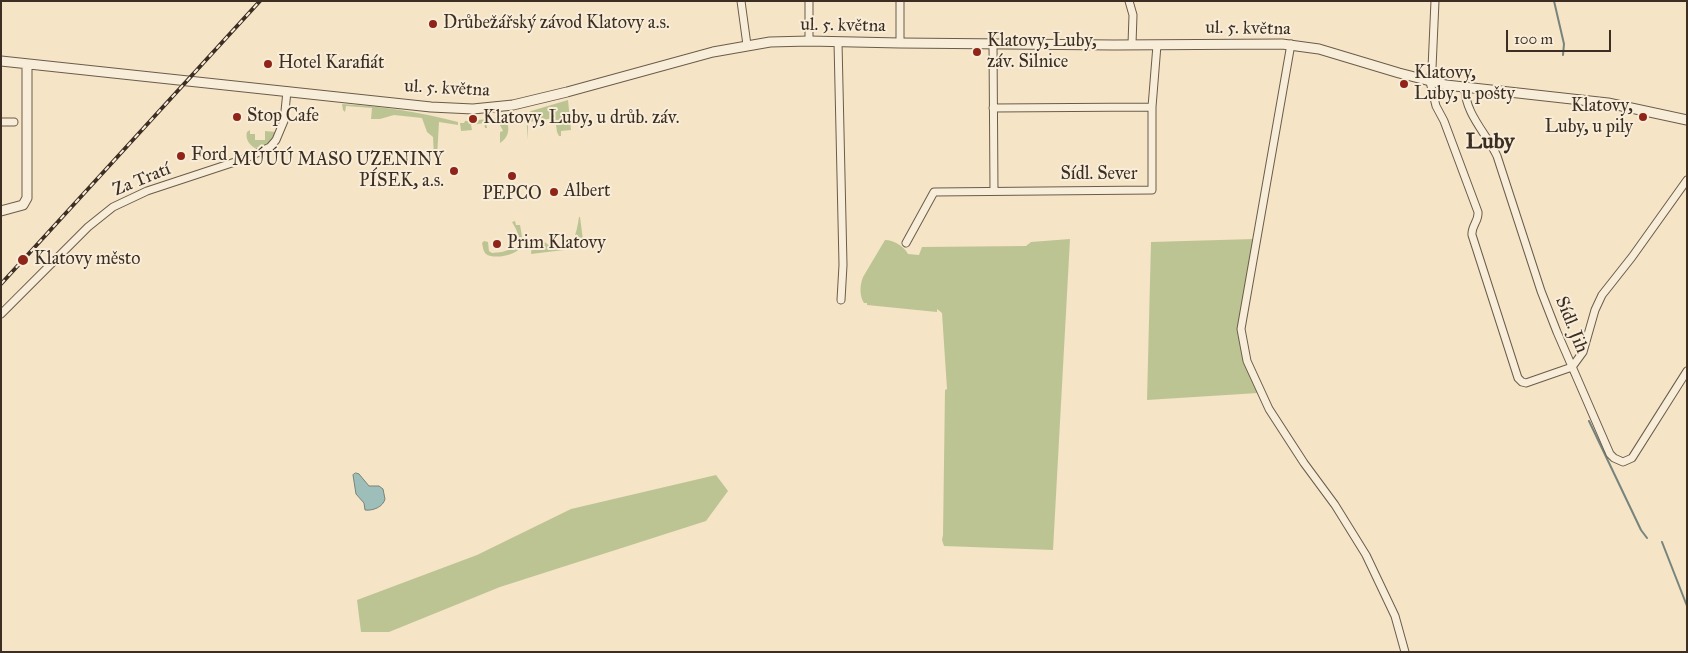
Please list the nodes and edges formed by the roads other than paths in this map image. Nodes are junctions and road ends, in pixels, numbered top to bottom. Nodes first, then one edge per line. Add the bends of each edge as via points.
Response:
1 (741, 1) edge
2 (809, 1) edge
3 (900, 1) edge
4 (1129, 1) edge
5 (1435, 1) edge
6 (809, 41) junction
7 (838, 42) junction
8 (900, 44) junction
9 (993, 44) junction
10 (1132, 44) junction
11 (1291, 44) junction
12 (747, 45) junction
13 (1157, 45) junction
14 (1, 61) edge
15 (27, 64) junction
16 (1430, 82) junction
17 (1465, 88) junction
18 (287, 91) junction
19 (1152, 107) junction
20 (993, 108) junction
21 (1687, 120) edge
22 (1, 122) edge
23 (14, 122) dead end
24 (1687, 180) edge
25 (994, 191) junction
26 (1, 211) edge
27 (906, 243) dead end
28 (840, 300) dead end
29 (1, 314) edge
30 (1572, 367) junction
31 (1687, 371) edge
32 (1405, 652) edge

1 - 12 street
2 - 6 street
3 - 8 street
4 - 10 street via 1133,15
5 - 16 street
6 - 7 street, ul. 5. května
6 - 12 street, ul. 5. května
7 - 8 street, ul. 5. května
7 - 28 street via 843,265
8 - 9 street, ul. 5. května
9 - 10 street, ul. 5. května
9 - 20 street
10 - 13 street, ul. 5. května
11 - 13 street, ul. 5. května
11 - 16 street, ul. 5. května via 1319,49
11 - 32 street via 1240,329 1247,361 1269,409 1366,555 1395,616
12 - 18 street, ul. 5. května via 536,100 484,109 446,109
13 - 19 street, Sídl. Sever
14 - 15 street, ul. 5. května
15 - 18 street, ul. 5. května
15 - 26 street via 26,198 23,205
16 - 17 street, ul. 5. května
16 - 30 street via 1436,106 1478,212 1472,235 1518,378 1526,383
17 - 21 street, ul. 5. května via 1608,103
17 - 30 street, Sídl. Jih via 1466,104 1497,156 1541,291
18 - 29 street, Za Tratí via 284,121 270,147 142,193 113,207 88,227
19 - 20 street
19 - 25 street, Sídl. Sever via 1152,190
20 - 25 street
22 - 23 street
24 - 30 street, Sídl. Jih via 1602,295 1594,310 1583,352
25 - 27 street, Sídl. Sever via 934,192
30 - 31 street via 1610,454 1623,462 1636,453

